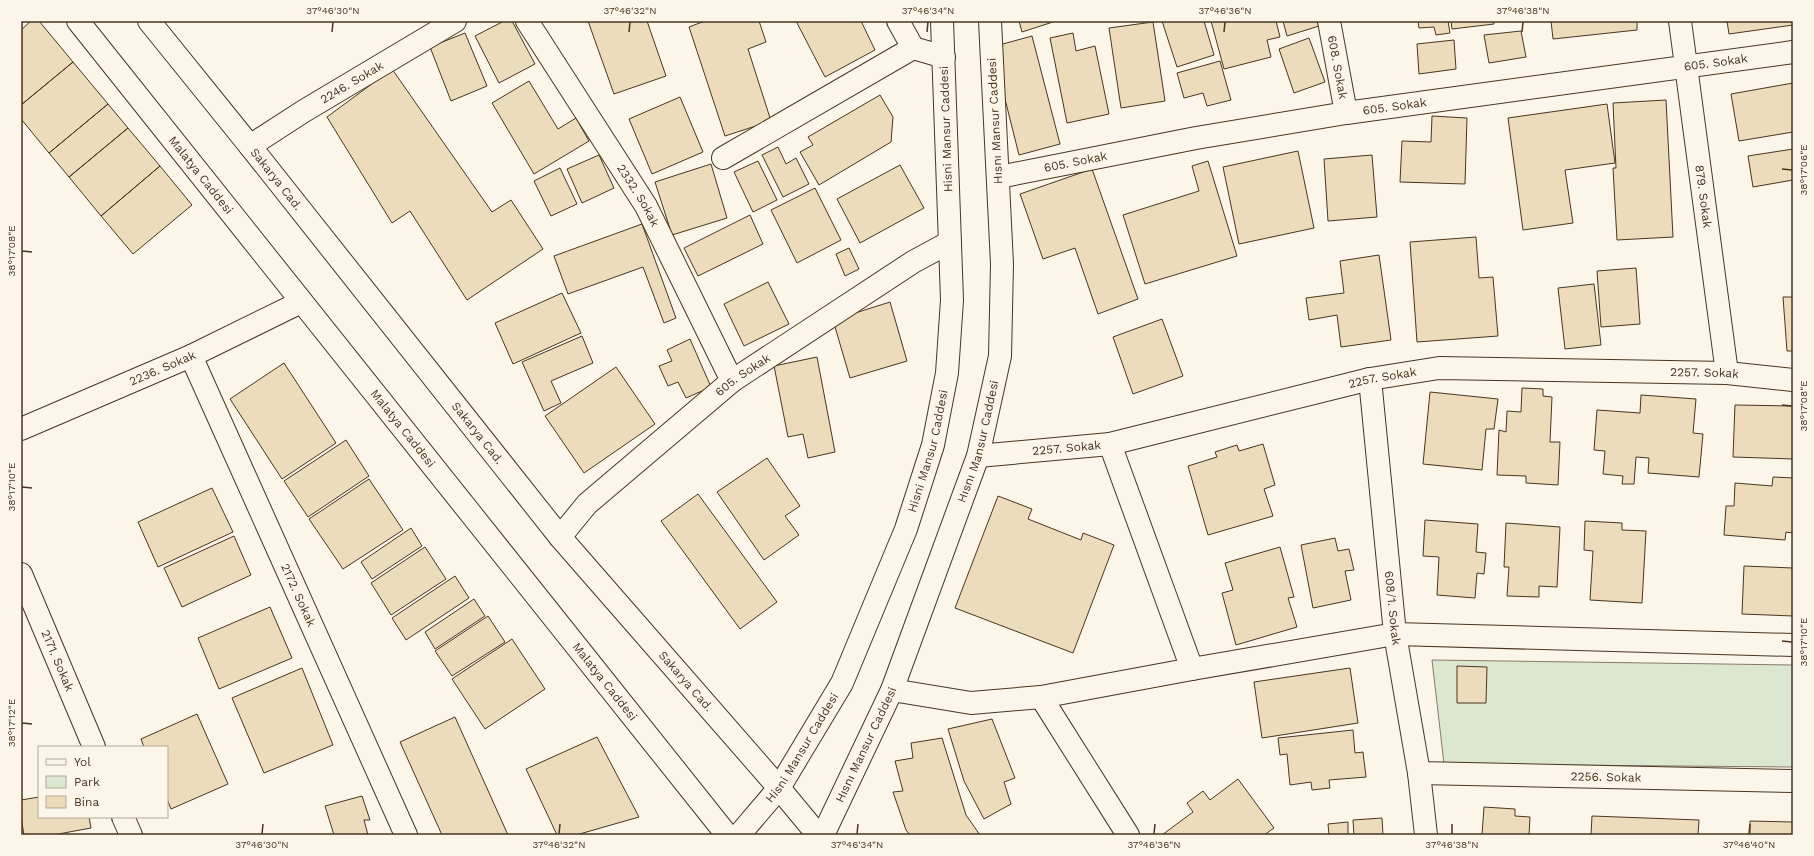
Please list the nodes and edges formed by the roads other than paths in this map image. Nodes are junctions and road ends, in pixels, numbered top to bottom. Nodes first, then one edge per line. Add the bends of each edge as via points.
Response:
1 (78, 21) edge
2 (149, 21) edge
3 (455, 21) edge
4 (527, 21) edge
5 (898, 21) edge
6 (942, 21) edge
7 (990, 21) edge
8 (1329, 21) edge
9 (1680, 21) edge
10 (913, 48) junction
11 (1793, 52) edge
12 (944, 57) junction
13 (1687, 66) junction
14 (1346, 113) junction
15 (250, 146) junction
16 (723, 158) dead end
17 (999, 176) junction
18 (950, 242) junction
19 (302, 302) junction
20 (191, 356) junction
21 (1727, 373) junction
22 (1370, 379) junction
23 (1793, 380) edge
24 (732, 381) junction
25 (21, 429) edge
26 (1110, 444) junction
27 (978, 456) junction
28 (560, 537) junction
29 (21, 574) edge
30 (1395, 634) junction
31 (1793, 645) edge
32 (1192, 669) junction
33 (892, 690) junction
34 (1041, 697) junction
35 (94, 746) edge
36 (1419, 773) junction
37 (1793, 781) edge
38 (779, 788) junction
39 (123, 818) edge
40 (131, 835) edge
41 (406, 835) edge
42 (727, 835) edge
43 (739, 835) edge
44 (818, 835) edge
45 (823, 835) edge
46 (1128, 835) edge
47 (1426, 835) edge

1 - 19 street, Malatya Caddesi
2 - 15 street, Sakarya Cad.
3 - 15 street, 2246. Sokak
4 - 24 street, 2332. Sokak via 646,206
5 - 10 street
6 - 12 street, Hisni Mansur Caddesi
7 - 17 street, Hısnı Mansur Caddesi
8 - 14 street, 608. Sokak
9 - 13 street, 879. Sokak
10 - 12 street
10 - 16 street
11 - 13 street, 605. Sokak
12 - 18 street, Hisni Mansur Caddesi
13 - 14 street, 605. Sokak
13 - 21 street, 879. Sokak
14 - 17 street, 605. Sokak via 1196,138
15 - 28 street, Sakarya Cad.
17 - 27 street, Hısnı Mansur Caddesi via 1002,264 1000,356
18 - 24 street, 605. Sokak via 913,262
18 - 38 street, Hisni Mansur Caddesi via 952,300 947,373 933,445 906,529 842,683
19 - 20 street, 2236. Sokak
19 - 42 street, Malatya Caddesi
20 - 25 street, 2236. Sokak
20 - 41 street, 2172. Sokak
21 - 22 street, 2257. Sokak via 1439,368
21 - 23 street, 2257. Sokak
22 - 26 street, 2257. Sokak
22 - 30 street, 608/1. Sokak
24 - 28 street, 605. Sokak via 587,504
26 - 27 street, 2257. Sokak
26 - 32 street
27 - 33 street, Hısnı Mansur Caddesi
28 - 38 street, Sakarya Cad.
29 - 35 street, 2171. Sokak
30 - 31 street
30 - 32 street
30 - 36 street, 608/1. Sokak
32 - 34 street
33 - 34 street via 971,703
33 - 45 street, Hısnı Mansur Caddesi
34 - 46 street
36 - 37 street, 2256. Sokak
36 - 47 street, 608/1. Sokak
38 - 43 street, Hisni Mansur Caddesi
38 - 44 street, Sakarya Cad.
39 - 40 street

